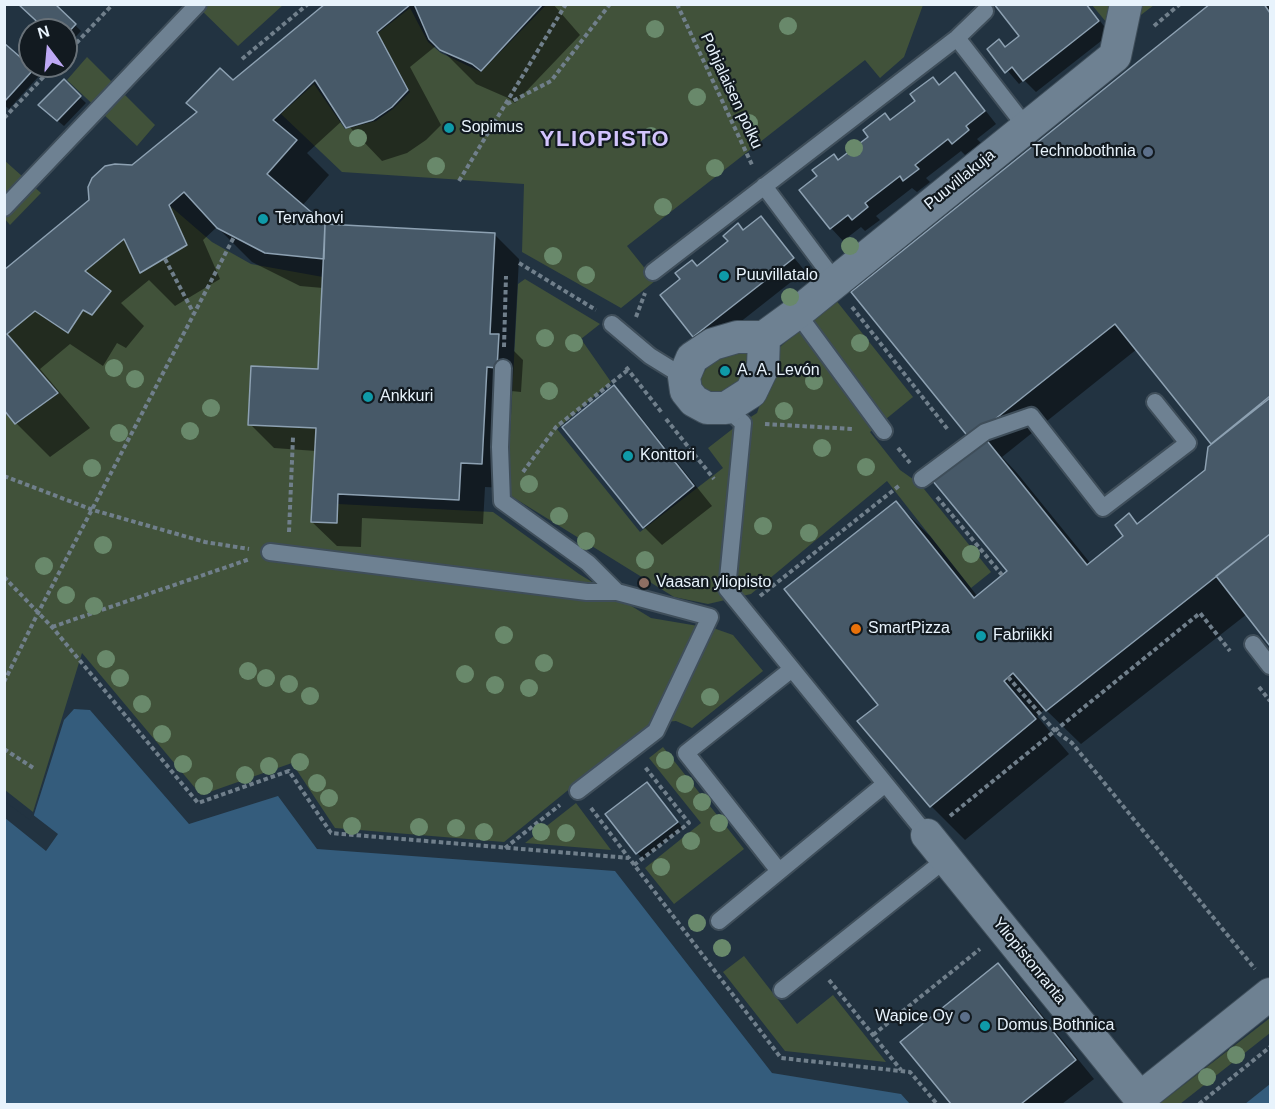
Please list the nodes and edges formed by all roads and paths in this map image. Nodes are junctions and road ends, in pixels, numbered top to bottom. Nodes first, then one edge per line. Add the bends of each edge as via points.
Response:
1 (113, 4) edge
2 (198, 4) edge
3 (308, 4) edge
4 (566, 4) edge
5 (610, 4) edge
6 (677, 4) edge
7 (1126, 4) edge
8 (985, 11) dead end
9 (957, 38) junction
10 (78, 41) edge
11 (242, 59) dead end
12 (42, 78) edge
13 (507, 104) junction
14 (4, 118) edge
15 (1026, 127) junction
16 (459, 181) dead end
17 (764, 186) junction
18 (4, 208) edge
19 (234, 237) dead end
20 (165, 259) dead end
21 (519, 263) dead end
22 (653, 272) joint
23 (506, 276) dead end
24 (835, 281) junction
25 (797, 313) junction
26 (194, 315) junction
27 (612, 324) joint
28 (764, 337) junction
29 (629, 338) junction
30 (650, 356) junction
31 (622, 361) dead end
32 (503, 368) joint
33 (628, 370) junction
34 (684, 377) junction
35 (1155, 402) dead end
36 (734, 416) junction
37 (884, 430) junction
38 (293, 437) dead end
39 (962, 448) junction
40 (706, 469) dead end
41 (4, 476) edge
42 (922, 479) joint
43 (899, 487) dead end
44 (502, 501) junction
45 (944, 505) dead end
46 (93, 510) junction
47 (270, 552) junction
48 (288, 554) junction
49 (1002, 575) dead end
50 (4, 577) edge
51 (616, 592) junction
52 (744, 609) junction
53 (38, 613) junction
54 (52, 627) junction
55 (1253, 644) dead end
56 (1236, 658) dead end
57 (1270, 666) edge
58 (792, 669) junction
59 (1008, 677) dead end
60 (4, 682) edge
61 (1055, 731) junction
62 (4, 749) edge
63 (632, 750) junction
64 (35, 769) dead end
65 (885, 784) junction
66 (578, 791) junction
67 (927, 835) junction
68 (505, 848) junction
69 (629, 858) junction
70 (946, 859) junction
71 (634, 865) junction
72 (779, 871) junction
73 (720, 921) dead end
74 (989, 942) dead end
75 (816, 963) junction
76 (1263, 982) edge
77 (782, 990) dead end
78 (873, 1035) junction
79 (1270, 1047) edge
80 (901, 1071) junction
81 (937, 1104) edge
82 (1198, 1104) edge

1 - 10 path
2 - 18 lane
3 - 11 path
4 - 13 path
5 - 13 path via 551,81
6 - 17 path, Pohjalaisen polku
7 - 15 street, Puuvillakuja via 1115,56
8 - 9 lane
9 - 15 lane
9 - 17 lane
12 - 14 path
13 - 16 path
15 - 24 street, Puuvillakuja
17 - 22 lane
17 - 24 lane
19 - 26 path
20 - 26 path
21 - 27 path via 607,317
22 - 29 path
23 - 32 path
24 - 25 street, Puuvillakuja
24 - 39 path
25 - 28 street, Puuvillakuja
25 - 37 lane
26 - 46 path
27 - 29 lane
28 - 34 street via 737,337 713,344 692,358
28 - 36 street via 763,367
29 - 30 lane
30 - 33 path
30 - 34 lane
31 - 33 path
32 - 44 lane
33 - 40 path
33 - 44 path via 556,427
34 - 36 street via 686,391 694,401
35 - 39 lane via 1188,443 1103,508 1031,416 985,432
36 - 37 path
36 - 52 lane via 727,589
37 - 42 path
38 - 48 path
39 - 42 lane
41 - 46 path
43 - 52 path
44 - 51 lane via 588,563
45 - 49 path
46 - 47 path via 205,542
46 - 53 path
47 - 48 lane
47 - 54 path
48 - 51 lane via 587,592
50 - 53 path
51 - 63 lane via 710,617 656,730
52 - 58 lane
53 - 54 path
53 - 60 path
54 - 68 path via 198,803 289,771 331,833
55 - 57 lane
56 - 61 path via 1200,613
58 - 65 lane
58 - 72 lane via 686,753
59 - 61 path
61 - 67 path
61 - 76 path via 1072,743
62 - 64 path
63 - 66 lane
63 - 71 path via 689,823
65 - 67 lane
65 - 72 lane
66 - 68 path
66 - 69 path
67 - 70 street, Yliopistonranta
68 - 69 path
69 - 71 path
70 - 75 lane
70 - 76 street, Yliopistonranta via 1140,1098
71 - 80 path via 781,1058
72 - 73 lane
74 - 78 path
75 - 77 lane
75 - 78 path
78 - 80 path
79 - 82 path
80 - 81 path via 910,1072

